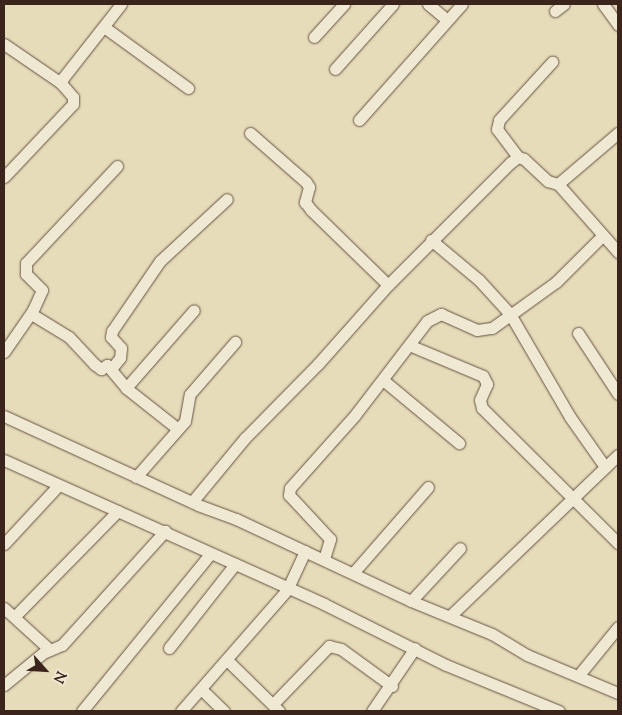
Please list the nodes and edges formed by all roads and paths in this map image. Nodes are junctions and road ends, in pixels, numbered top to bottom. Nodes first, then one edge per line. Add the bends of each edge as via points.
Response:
1 (120, 4) edge
2 (344, 4) edge
3 (393, 4) edge
4 (428, 4) edge
5 (462, 4) edge
6 (604, 4) edge
7 (447, 20) junction
8 (618, 25) edge
9 (104, 27) junction
10 (314, 37) dead end
11 (4, 44) edge
12 (552, 62) dead end
13 (335, 69) dead end
14 (61, 83) junction
15 (188, 88) dead end
16 (359, 120) dead end
17 (250, 133) dead end
18 (617, 135) edge
19 (518, 157) junction
20 (117, 166) dead end
21 (4, 178) edge
22 (558, 184) junction
23 (227, 199) dead end
24 (602, 236) junction
25 (431, 240) junction
26 (618, 252) edge
27 (388, 284) junction
28 (33, 310) junction
29 (194, 310) dead end
30 (510, 314) junction
31 (578, 333) dead end
32 (235, 342) dead end
33 (409, 345) junction
34 (4, 352) edge
35 (107, 365) junction
36 (383, 380) junction
37 (126, 388) junction
38 (618, 394) edge
39 (4, 416) edge
40 (178, 430) junction
41 (459, 442) dead end
42 (618, 455) edge
43 (4, 460) edge
44 (605, 467) junction
45 (136, 477) junction
46 (57, 487) junction
47 (428, 487) dead end
48 (573, 496) junction
49 (192, 502) junction
50 (118, 511) junction
51 (165, 532) junction
52 (618, 543) edge
53 (4, 544) edge
54 (460, 548) dead end
55 (305, 551) junction
56 (210, 554) junction
57 (324, 559) junction
58 (235, 564) junction
59 (353, 573) junction
60 (288, 588) junction
61 (411, 601) junction
62 (4, 608) edge
63 (15, 616) junction
64 (450, 616) junction
65 (618, 627) edge
66 (169, 648) dead end
67 (415, 648) junction
68 (50, 650) junction
69 (227, 660) junction
70 (578, 676) junction
71 (4, 685) edge
72 (392, 686) junction
73 (201, 689) junction
74 (618, 693) edge
75 (276, 708) edge
76 (86, 710) edge
77 (181, 711) edge
78 (224, 711) edge
79 (372, 711) edge
80 (559, 711) edge

1 - 9 street
2 - 10 street
3 - 13 street
4 - 7 street
5 - 7 street
6 - 8 street
7 - 16 street
9 - 14 street via 77,58
9 - 15 street
11 - 14 street
12 - 19 street via 499,120 497,129
14 - 21 street via 73,97 74,104
17 - 27 street via 306,182 309,187 305,202 311,210
18 - 22 street
19 - 22 street via 548,181
19 - 25 street
20 - 28 street via 26,263 26,274 42,290
22 - 24 street
23 - 35 street via 160,262 112,331 111,337 121,348 121,354 112,369
24 - 26 street
24 - 30 street via 556,282
25 - 27 street
25 - 30 street via 479,280
27 - 49 street via 318,364 234,451
28 - 34 street
28 - 35 street via 33,315 69,337 94,364 101,369
29 - 37 street
30 - 33 street via 486,331 441,314 433,315
30 - 44 street via 570,417
31 - 38 street
32 - 40 street via 194,388 186,402 185,421
33 - 36 street
33 - 48 street via 483,376 487,384 480,400 482,408
35 - 37 street
36 - 41 street
36 - 57 street via 290,488 289,495 330,539
37 - 40 street
39 - 45 street
40 - 45 street
42 - 44 street
43 - 46 street
44 - 48 street
45 - 49 street
46 - 50 street
46 - 53 street
47 - 59 street
48 - 52 street
48 - 64 street
49 - 55 street
50 - 51 street
50 - 63 street
51 - 56 street
51 - 68 street via 62,645
54 - 61 street
55 - 57 street
55 - 60 street
56 - 58 street
56 - 76 street
57 - 59 street
58 - 60 street
58 - 66 street
59 - 61 street
60 - 67 street
60 - 69 street
61 - 64 street
62 - 63 street
63 - 68 street
64 - 70 street via 492,634 527,655
65 - 70 street
67 - 72 street
67 - 80 street via 446,665
68 - 71 street
69 - 73 street
69 - 75 street
70 - 74 street
72 - 75 street via 341,649 329,646
72 - 79 street
73 - 77 street
73 - 78 street

